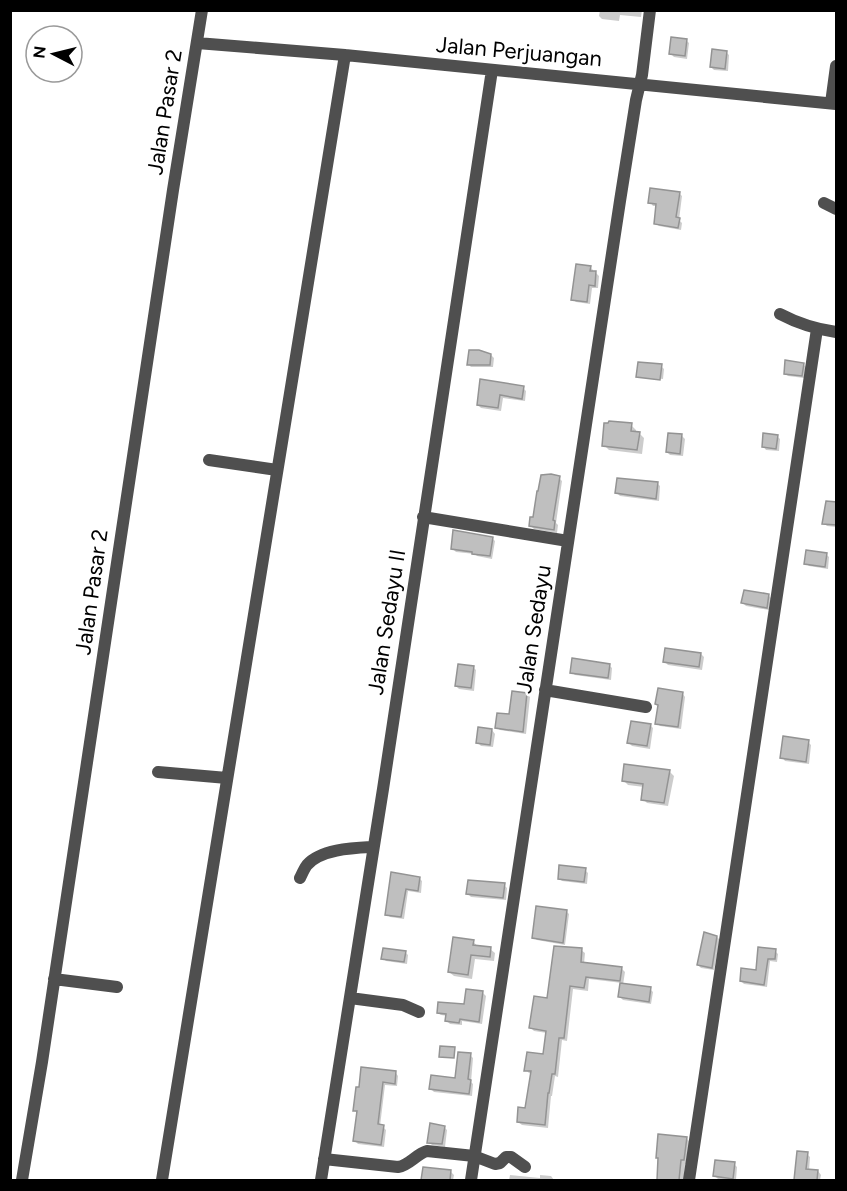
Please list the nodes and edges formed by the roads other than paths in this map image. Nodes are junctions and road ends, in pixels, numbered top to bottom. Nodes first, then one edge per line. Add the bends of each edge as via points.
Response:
1 (202, 10) edge
2 (650, 10) edge
3 (197, 44) junction
4 (345, 55) junction
5 (837, 66) edge
6 (492, 70) junction
7 (639, 84) junction
8 (834, 104) edge
9 (824, 203) dead end
10 (837, 209) edge
11 (780, 314) dead end
12 (817, 329) junction
13 (837, 332) edge
14 (209, 460) dead end
15 (277, 470) junction
16 (423, 517) junction
17 (568, 541) junction
18 (545, 690) junction
19 (646, 707) dead end
20 (158, 772) dead end
21 (227, 778) junction
22 (373, 847) junction
23 (300, 878) dead end
24 (54, 979) junction
25 (117, 987) dead end
26 (350, 998) junction
27 (419, 1012) dead end
28 (474, 1156) junction
29 (324, 1159) junction
30 (525, 1167) dead end
31 (22, 1178) edge
32 (162, 1180) edge
33 (321, 1180) edge
34 (471, 1180) edge
35 (689, 1180) edge

1 - 3 street, Jalan Pasar 2
2 - 7 street, Jalan Sedayu
3 - 4 street, Jalan Perjuangan
3 - 24 street, Jalan Pasar 2
4 - 6 street, Jalan Perjuangan
4 - 15 street
5 - 8 street
6 - 7 street, Jalan Perjuangan
6 - 16 street, Jalan Sedayu II
7 - 8 street, Jalan Perjuangan
7 - 17 street, Jalan Sedayu
9 - 10 street
11 - 12 street
12 - 13 street
12 - 35 street
14 - 15 street
15 - 21 street
16 - 17 street
16 - 22 street, Jalan Sedayu II
17 - 18 street, Jalan Sedayu
18 - 19 street
18 - 28 street, Jalan Sedayu
20 - 21 street
21 - 32 street
22 - 23 street via 330,852 306,866
22 - 26 street, Jalan Sedayu II
24 - 25 street
24 - 31 street, Jalan Pasar 2
26 - 27 street via 403,1005
26 - 29 street, Jalan Sedayu II
28 - 29 street via 424,1151 398,1167
28 - 30 street via 495,1164 511,1157
28 - 34 street, Jalan Sedayu
29 - 33 street, Jalan Sedayu II

